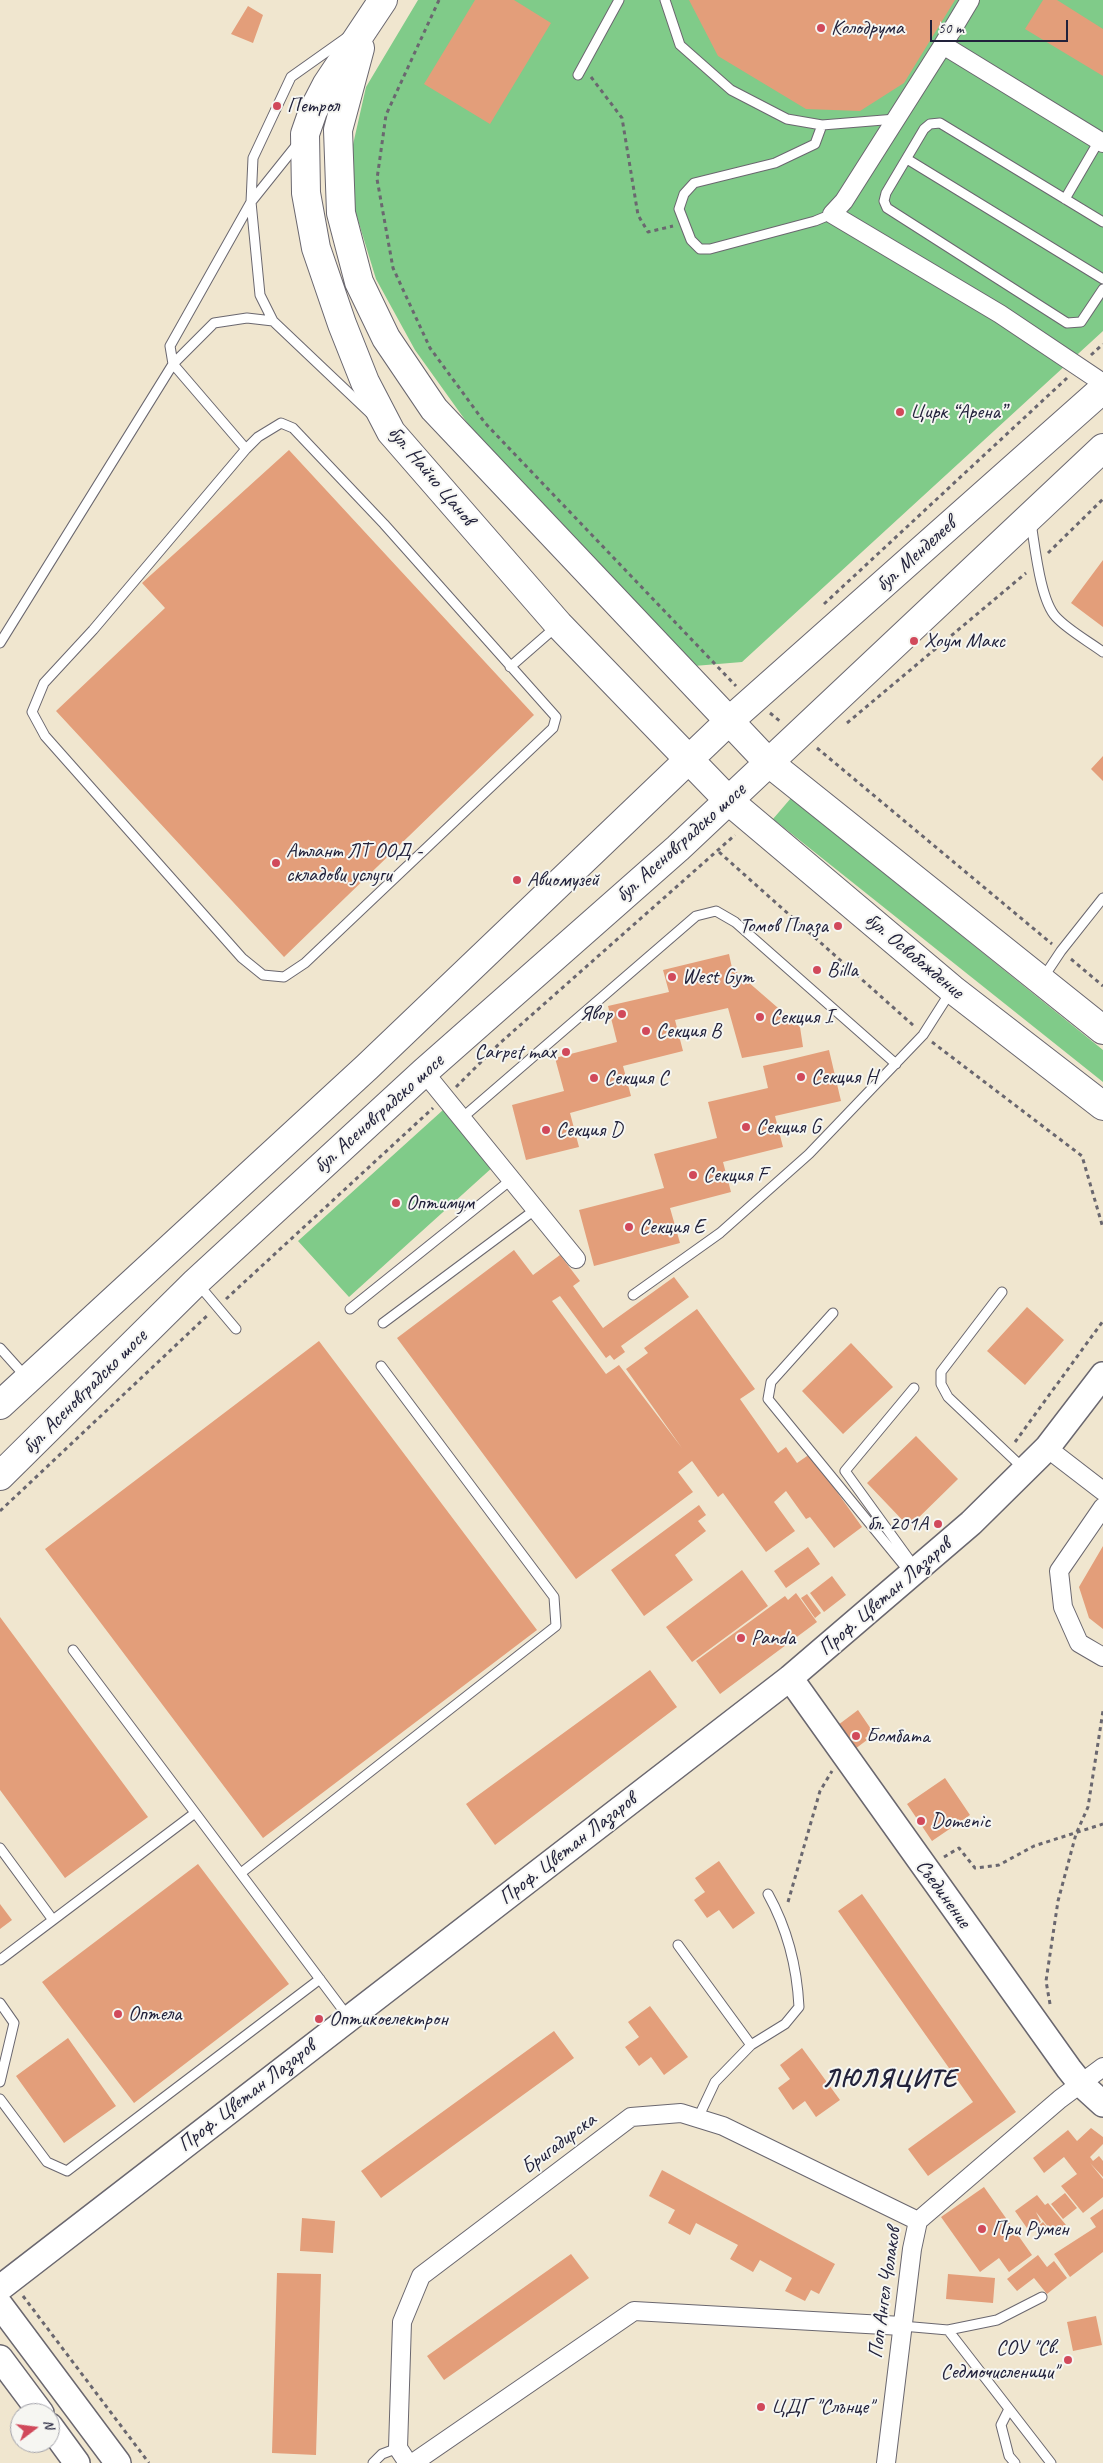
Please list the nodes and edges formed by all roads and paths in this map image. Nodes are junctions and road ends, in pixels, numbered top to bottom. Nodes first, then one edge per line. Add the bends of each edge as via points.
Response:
1 (383, 0) edge
2 (439, 0) edge
3 (619, 0) edge
4 (665, 0) edge
5 (970, 0) edge
6 (367, 22) junction
7 (943, 45) junction
8 (581, 71) joint
9 (896, 119) junction
10 (822, 125) junction
11 (305, 134) junction
12 (1102, 139) edge
13 (906, 159) junction
14 (1065, 198) junction
15 (251, 202) junction
16 (832, 214) junction
17 (1103, 222) edge
18 (684, 223) junction
19 (1103, 279) edge
20 (1103, 289) edge
21 (273, 321) junction
22 (1103, 344) edge
23 (173, 364) junction
24 (1079, 366) junction
25 (1103, 383) edge
26 (1103, 389) edge
27 (391, 432) junction
28 (1103, 448) edge
29 (246, 450) junction
30 (1103, 499) edge
31 (1030, 519) junction
32 (1039, 562) junction
33 (824, 604) dead end
34 (559, 624) junction
35 (0, 644) edge
36 (1103, 652) edge
37 (510, 667) junction
38 (744, 688) junction
39 (728, 722) junction
40 (840, 729) dead end
41 (825, 742) dead end
42 (808, 745) junction
43 (689, 759) junction
44 (768, 762) junction
45 (729, 801) junction
46 (719, 852) dead end
47 (1103, 898) edge
48 (1061, 951) junction
49 (1042, 981) junction
50 (1103, 986) edge
51 (952, 989) junction
52 (1103, 1030) edge
53 (896, 1064) junction
54 (424, 1072) junction
55 (445, 1097) junction
56 (1103, 1106) edge
57 (462, 1118) junction
58 (512, 1179) junction
59 (536, 1209) junction
60 (576, 1259) dead end
61 (196, 1282) junction
62 (1002, 1292) dead end
63 (633, 1295) dead end
64 (217, 1306) junction
65 (350, 1309) dead end
66 (832, 1313) dead end
67 (1103, 1321) edge
68 (383, 1323) dead end
69 (236, 1328) dead end
70 (0, 1348) edge
71 (381, 1366) dead end
72 (1103, 1374) edge
73 (28, 1379) junction
74 (914, 1388) dead end
75 (0, 1405) edge
76 (1047, 1448) junction
77 (1016, 1461) junction
78 (0, 1476) edge
79 (1103, 1491) edge
80 (1103, 1507) edge
81 (0, 1511) edge
82 (914, 1572) junction
83 (73, 1650) dead end
84 (1103, 1657) edge
85 (790, 1678) junction
86 (1103, 1711) edge
87 (846, 1757) junction
88 (195, 1813) junction
89 (1103, 1824) edge
90 (1076, 1834) junction
91 (0, 1848) edge
92 (926, 1871) junction
93 (241, 1873) junction
94 (768, 1894) dead end
95 (782, 1919) junction
96 (53, 1920) junction
97 (678, 1945) dead end
98 (0, 1960) edge
99 (320, 1979) junction
100 (0, 2003) edge
101 (1051, 2011) dead end
102 (349, 2018) junction
103 (752, 2045) junction
104 (1103, 2067) edge
105 (0, 2082) edge
106 (1081, 2084) junction
107 (0, 2099) edge
108 (1103, 2104) edge
109 (698, 2118) junction
110 (918, 2221) junction
111 (6, 2283) edge
112 (1042, 2297) dead end
113 (0, 2305) edge
114 (902, 2326) junction
115 (948, 2330) junction
116 (0, 2358) edge
117 (34, 2403) edge
118 (1009, 2408) junction
119 (60, 2440) edge
120 (398, 2448) junction
121 (77, 2463) edge
122 (118, 2463) edge
123 (149, 2463) edge
124 (373, 2463) edge
125 (408, 2463) edge
126 (413, 2463) edge
127 (886, 2463) edge
128 (1015, 2463) edge
129 (1051, 2463) edge

1 - 6 main road, бул. Найчо Цанов
2 - 38 path via 386,115 377,179 393,268 430,348 485,424
3 - 8 lane
4 - 10 lane via 680,45 731,90 787,119
5 - 7 street
6 - 11 main road, бул. Найчо Цанов via 312,111
6 - 15 lane via 291,77 253,158
6 - 39 main road, бул. Найчо Цанов via 338,130 341,212 359,282 386,338 434,409
7 - 9 street
7 - 12 street
8 - 18 path via 622,118 638,216 648,232
9 - 10 lane
9 - 16 street via 844,201
10 - 18 lane via 815,144 775,163 694,183 684,194 679,209
11 - 15 lane
11 - 27 main road, бул. Найчо Цанов via 306,193 316,248 365,382
12 - 14 lane
13 - 14 lane via 924,129 930,124 940,123
13 - 19 lane
13 - 20 lane via 886,193 887,208 1068,323 1081,322
14 - 17 lane
15 - 21 lane via 260,295
15 - 23 lane via 170,346
16 - 18 lane via 710,249 700,249 691,240
16 - 24 street via 1000,314
21 - 23 lane via 247,318 214,323
21 - 27 lane
22 - 24 path
23 - 29 lane
23 - 35 lane
24 - 25 street
24 - 33 path
26 - 38 main road, бул. Менделеев
27 - 34 main road, бул. Найчо Цанов
28 - 31 main road
29 - 37 lane via 258,437 281,423 293,428 384,524
29 - 37 lane via 44,683 32,712 45,736 242,958 263,975 284,978 305,963 553,728 556,717
30 - 32 path
31 - 32 lane
31 - 42 main road
32 - 36 lane via 1040,578 1055,616
32 - 40 path
34 - 37 lane
34 - 43 main road, бул. Найчо Цанов
38 - 39 main road, бул. Менделеев
38 - 42 path
39 - 43 main road, бул. Асеновградско шосе
39 - 44 main road, бул. Найчо Цанов
41 - 42 path
42 - 44 main road
42 - 48 path
43 - 45 main road, бул. Найчо Цанов
43 - 73 main road, бул. Асеновградско шосе via 367,1067
44 - 45 main road, бул. Асеновградско шосе
44 - 49 main road
45 - 51 main road, бул. Освобождение
45 - 54 main road, бул. Асеновградско шосе
46 - 55 path via 500,1044
47 - 48 lane
48 - 49 lane
48 - 50 path
49 - 52 main road
51 - 53 lane via 923,1035
51 - 56 main road, бул. Освобождение
53 - 57 lane via 735,922 716,911 696,916
53 - 63 lane via 809,1154 727,1226
54 - 55 street
54 - 61 main road, бул. Асеновградско шосе
55 - 57 street
55 - 64 path
57 - 58 street
58 - 59 street
58 - 65 lane
59 - 60 street
59 - 68 lane
61 - 64 lane
61 - 78 main road, бул. Асеновградско шосе
62 - 77 lane via 941,1372 941,1384 948,1397
64 - 69 lane
64 - 81 path
66 - 82 lane via 771,1382 768,1399
67 - 77 path
70 - 73 lane
71 - 93 lane via 554,1598 556,1626
72 - 76 street, Проф. Цветан Лазаров
73 - 75 main road, бул. Асеновградско шосе
74 - 82 lane via 845,1471
76 - 77 street, Проф. Цветан Лазаров
76 - 79 street
77 - 82 street, Проф. Цветан Лазаров via 970,1523
80 - 84 street via 1059,1571 1063,1607 1079,1643
82 - 85 street, Проф. Цветан Лазаров
83 - 88 lane
85 - 87 street, Съединение
85 - 102 street, Проф. Цветан Лазаров
86 - 90 path via 1088,1807
87 - 92 street, Съединение
87 - 95 path via 832,1771 820,1791
88 - 93 lane
88 - 96 lane
89 - 90 path
90 - 92 path via 1034,1846 1000,1865 984,1868 975,1868 958,1848
90 - 101 path via 1062,1884 1049,1958 1046,1981
91 - 96 lane
92 - 106 street, Съединение
93 - 99 lane
94 - 95 lane
95 - 103 lane via 797,1973 799,2007 785,2024
96 - 98 lane
97 - 103 lane
99 - 102 lane
99 - 107 lane via 67,2171 47,2162
100 - 105 lane via 14,2024
102 - 111 street, Проф. Цветан Лазаров
103 - 109 lane via 715,2082
104 - 106 street, Поп Ангел Чолаков
106 - 108 street, Съединение
106 - 110 street, Поп Ангел Чолаков
109 - 110 street, Бригадирска via 723,2126
109 - 120 street, Бригадирска via 681,2113 631,2117 422,2276 402,2322
110 - 114 street, Поп Ангел Чолаков
111 - 123 path
112 - 115 lane via 996,2320
113 - 122 street
114 - 115 lane
114 - 126 street via 634,2311
114 - 127 street, Поп Ангел Чолаков
115 - 118 lane
116 - 117 street
118 - 128 lane via 1001,2425 1009,2456
118 - 129 lane
119 - 121 street
120 - 124 lane via 382,2454
120 - 125 street

